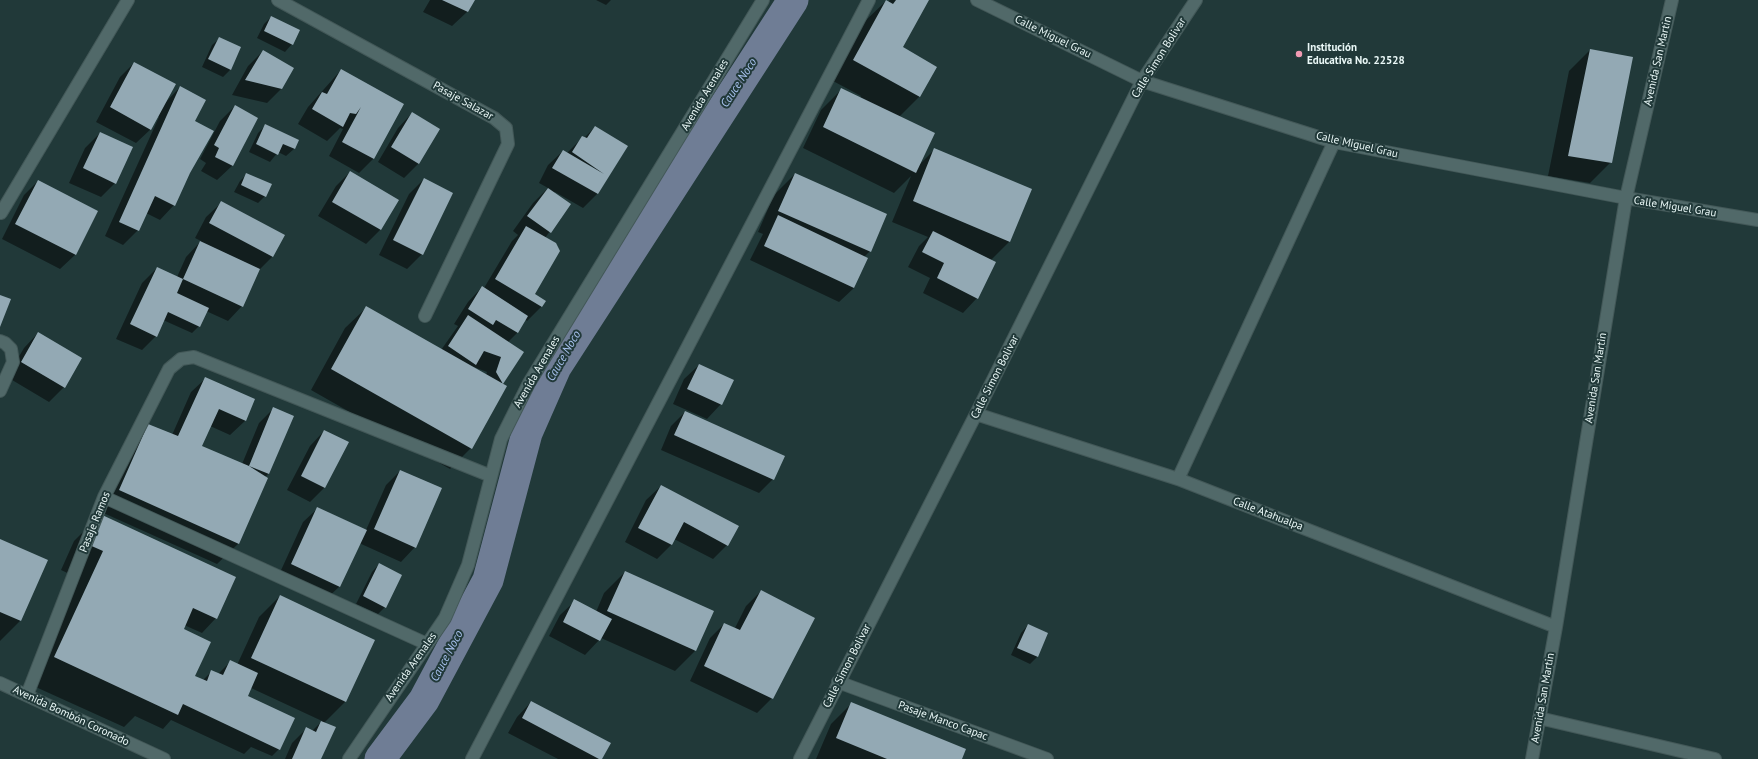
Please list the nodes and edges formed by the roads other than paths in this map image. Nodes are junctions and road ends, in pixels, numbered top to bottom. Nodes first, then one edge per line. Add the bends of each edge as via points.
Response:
1 (128, 0) edge
2 (278, 0) edge
3 (763, 0) edge
4 (869, 0) edge
5 (977, 0) edge
6 (1196, 0) edge
7 (1672, 0) edge
8 (1142, 81) junction
9 (1334, 142) junction
10 (1626, 198) junction
11 (1, 213) dead end
12 (1758, 220) edge
13 (426, 316) dead end
14 (0, 341) edge
15 (0, 392) edge
16 (976, 414) junction
17 (491, 476) junction
18 (1178, 479) junction
19 (104, 497) junction
20 (1556, 626) junction
21 (427, 644) junction
22 (838, 682) junction
23 (0, 683) edge
24 (27, 695) junction
25 (1540, 718) junction
26 (164, 759) edge
27 (349, 759) edge
28 (472, 759) edge
29 (800, 759) edge
30 (1047, 759) edge
31 (1532, 759) edge
32 (1715, 759) edge

1 - 11 street
2 - 13 street, Pasaje Salazar via 494,118 506,128 508,144
3 - 17 street, Avenida Arenales via 529,383 500,439
4 - 28 street
5 - 8 street, Calle Miguel Grau
6 - 8 street, Calle Simon Bolivar
7 - 10 street, Avenida San Martin
8 - 9 street, Calle Miguel Grau
8 - 16 street, Calle Simon Bolivar
9 - 10 street, Calle Miguel Grau
9 - 18 street
10 - 12 street, Calle Miguel Grau
10 - 20 street, Avenida San Martin
14 - 15 street via 11,349 13,362
16 - 18 street, Calle Atahualpa
16 - 22 street, Calle Simon Bolivar
17 - 19 street, Pasaje Ramos via 194,357 181,360 169,369
17 - 21 street, Avenida Arenales via 468,565 445,618
18 - 20 street, Calle Atahualpa
19 - 21 street
19 - 24 street, Pasaje Ramos
20 - 25 street, Avenida San Martin
21 - 27 street, Avenida Arenales
22 - 29 street, Calle Simon Bolivar
22 - 30 street, Pasaje Manco Capac
23 - 24 street, Avenida Bombón Coronado
24 - 26 street, Avenida Bombón Coronado
25 - 31 street, Avenida San Martin
25 - 32 street

